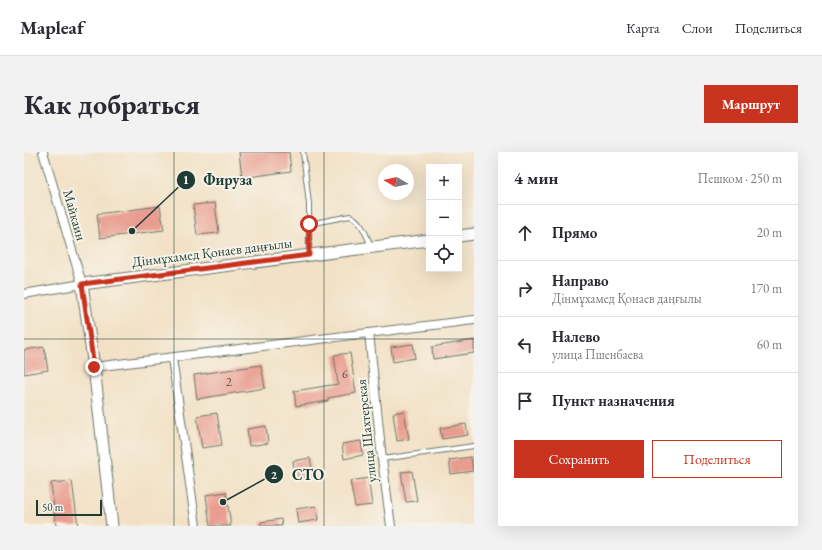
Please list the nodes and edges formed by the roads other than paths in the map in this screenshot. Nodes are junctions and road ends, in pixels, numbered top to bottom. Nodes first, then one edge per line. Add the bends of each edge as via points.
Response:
1 (44, 152) edge
2 (303, 152) edge
3 (309, 224) junction
4 (474, 234) edge
5 (462, 236) edge
6 (426, 240) edge
7 (372, 248) junction
8 (309, 255) junction
9 (82, 284) junction
10 (24, 294) edge
11 (474, 320) edge
12 (369, 333) junction
13 (172, 358) junction
14 (94, 367) junction
15 (474, 446) edge
16 (382, 459) junction
17 (112, 526) edge
18 (196, 526) edge
19 (391, 526) edge

1 - 9 street, Майкаин
2 - 3 lane
3 - 7 lane via 350,216 356,218
3 - 8 lane
4 - 5 street
6 - 7 street, Дінмұхамед Қонаев даңғылы
7 - 8 street, Дінмұхамед Қонаев даңғылы
8 - 9 street, Дінмұхамед Қонаев даңғылы
9 - 10 street, Дінмұхамед Қонаев даңғылы
9 - 14 street
11 - 12 street
12 - 13 street
12 - 16 street, улица Шахтерская
13 - 14 street
13 - 18 street
14 - 17 street
15 - 16 lane
16 - 19 street, улица Шахтерская

